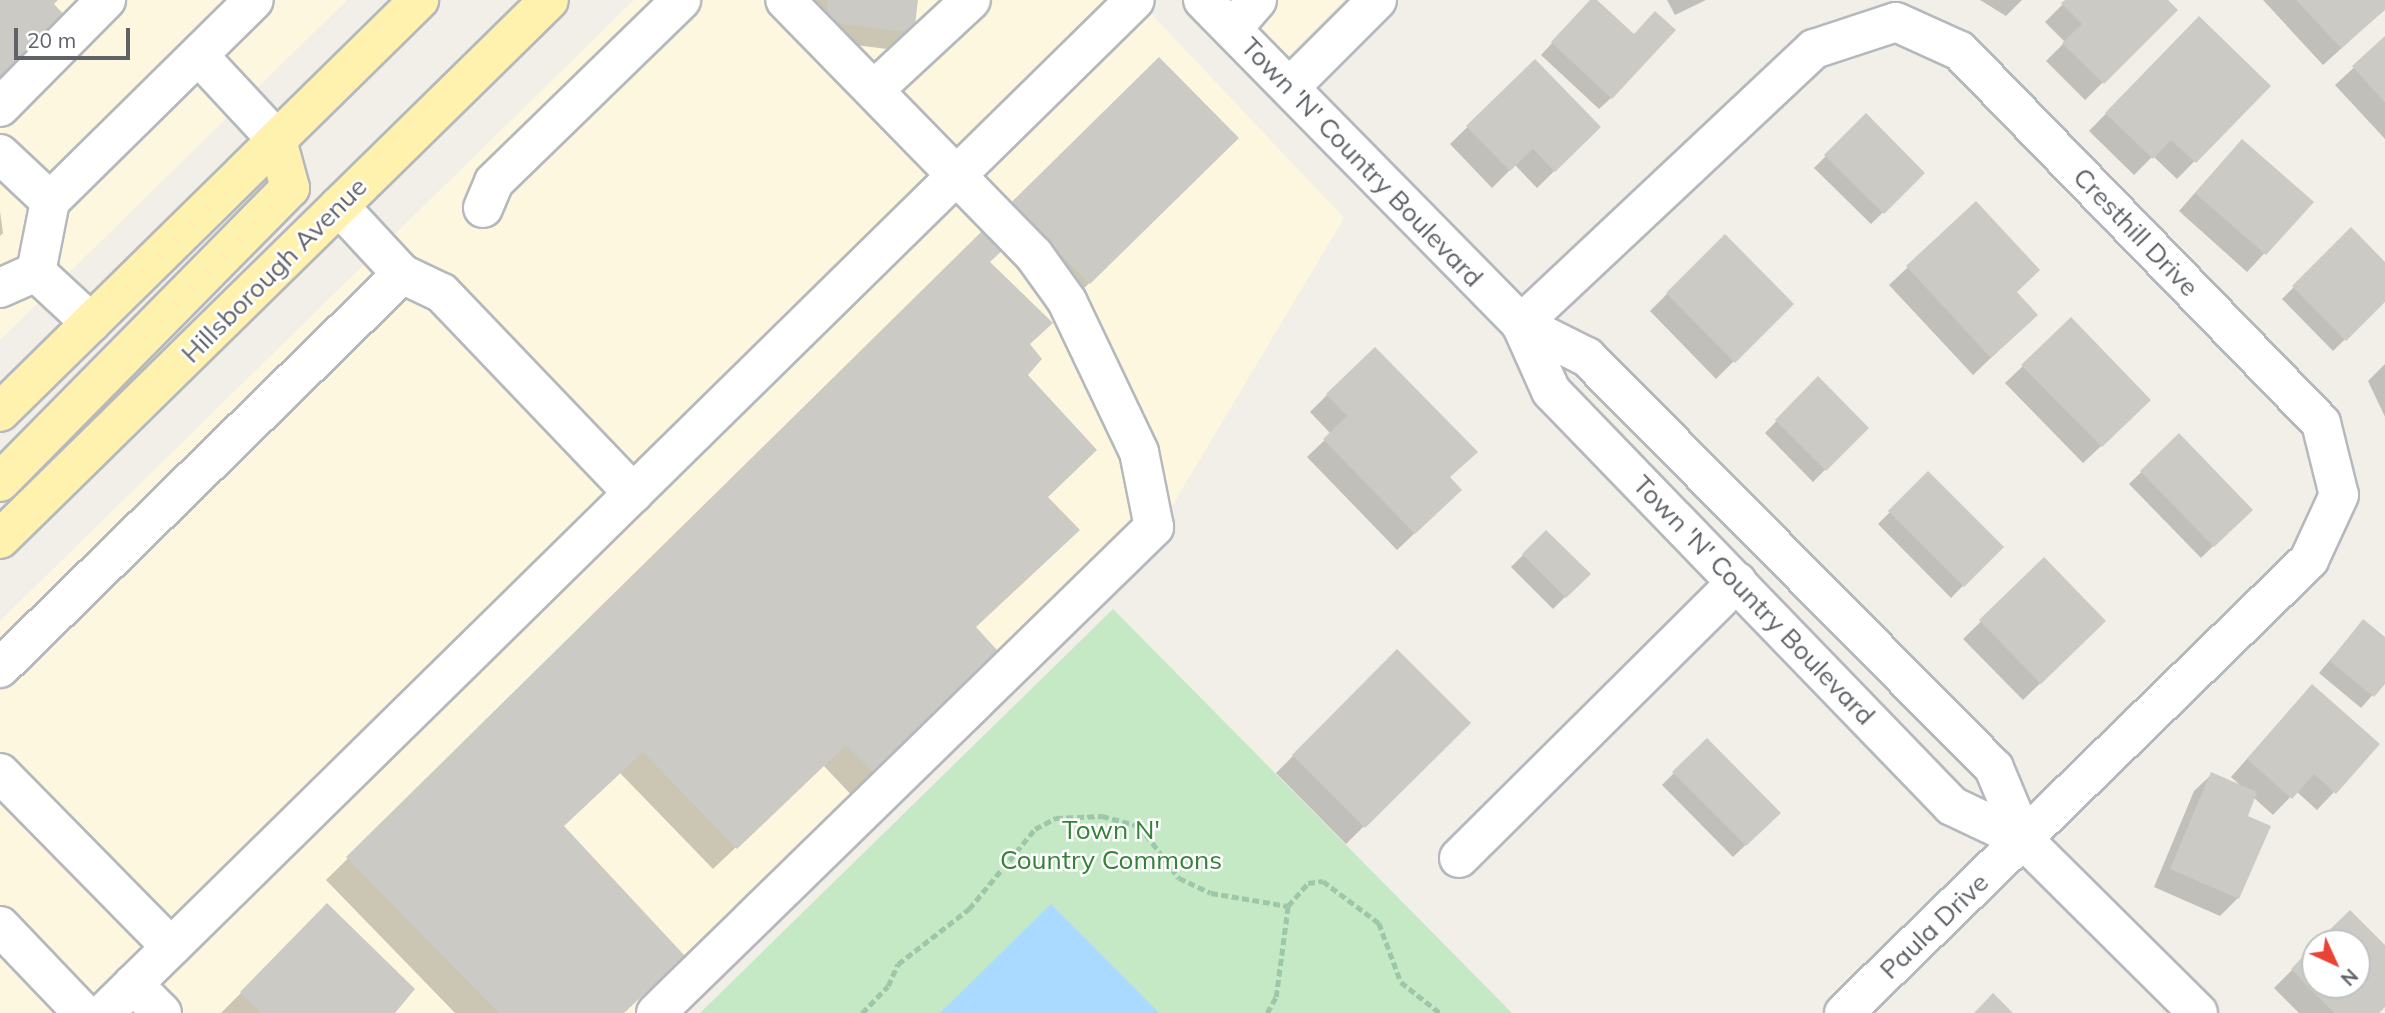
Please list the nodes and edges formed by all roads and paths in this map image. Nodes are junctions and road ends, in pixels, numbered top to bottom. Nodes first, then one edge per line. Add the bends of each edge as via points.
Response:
1 (106, 0) edge
2 (254, 0) edge
3 (419, 0) edge
4 (549, 0) edge
5 (681, 0) edge
6 (785, 0) edge
7 (971, 0) edge
8 (1135, 0) edge
9 (1203, 0) edge
10 (1257, 0) edge
11 (1377, 0) edge
12 (1232, 29) junction
13 (199, 56) junction
14 (1290, 87) junction
15 (874, 90) junction
16 (0, 107) edge
17 (277, 140) junction
18 (0, 154) edge
19 (956, 176) junction
20 (50, 201) junction
21 (339, 206) junction
22 (483, 208) dead end
23 (36, 272) junction
24 (402, 274) junction
25 (0, 288) edge
26 (91, 323) junction
27 (1521, 324) junction
28 (0, 412) edge
29 (0, 482) edge
30 (633, 493) junction
31 (0, 539) edge
32 (1737, 582) junction
33 (0, 668) edge
34 (0, 773) edge
35 (2024, 840) junction
36 (1459, 858) dead end
37 (1288, 906) junction
38 (0, 926) edge
39 (171, 947) junction
40 (133, 984) junction
41 (83, 1013) edge
42 (104, 1013) edge
43 (162, 1013) edge
44 (656, 1013) edge
45 (862, 1013) edge
46 (1267, 1013) edge
47 (1440, 1013) edge
48 (1844, 1013) edge
49 (2198, 1013) edge

1 - 16 street
2 - 13 street
3 - 17 main road
4 - 21 main road, Hillsborough Avenue
5 - 22 street via 494,183
6 - 15 street
7 - 15 street
8 - 19 street
9 - 12 street, Town 'N' Country Boulevard
10 - 12 street
11 - 14 street
12 - 14 street, Town 'N' Country Boulevard
13 - 17 street
13 - 20 street
14 - 27 street, Town 'N' Country Boulevard
15 - 19 street
17 - 26 main road
17 - 29 main road via 290,188
18 - 20 street
19 - 30 street
19 - 44 street via 1034,255 1067,301 1139,452 1154,527
20 - 23 street
21 - 24 street
21 - 31 main road, Hillsborough Avenue
23 - 25 street
23 - 26 street
24 - 30 street via 442,293
24 - 33 street
26 - 28 main road
27 - 32 street, Town 'N' Country Boulevard via 1551,391
27 - 35 street, Town 'N' Country Boulevard via 1587,357 1994,768
27 - 35 street, Cresthill Drive via 1814,49 1896,22 1960,51 2321,423 2339,495 2309,560
30 - 39 street
32 - 35 street, Town 'N' Country Boulevard via 1952,806
32 - 36 street
34 - 39 street
35 - 48 street, Paula Drive
35 - 49 street, Town 'N' Country Boulevard
37 - 45 path via 1211,893 1180,878 1140,826 1102,816 1056,818 1035,829 970,909 898,964 888,986
37 - 46 path via 1276,997
37 - 47 path via 1308,883 1323,881 1379,923 1401,982
38 - 41 street
39 - 40 street
40 - 42 street
40 - 43 street

